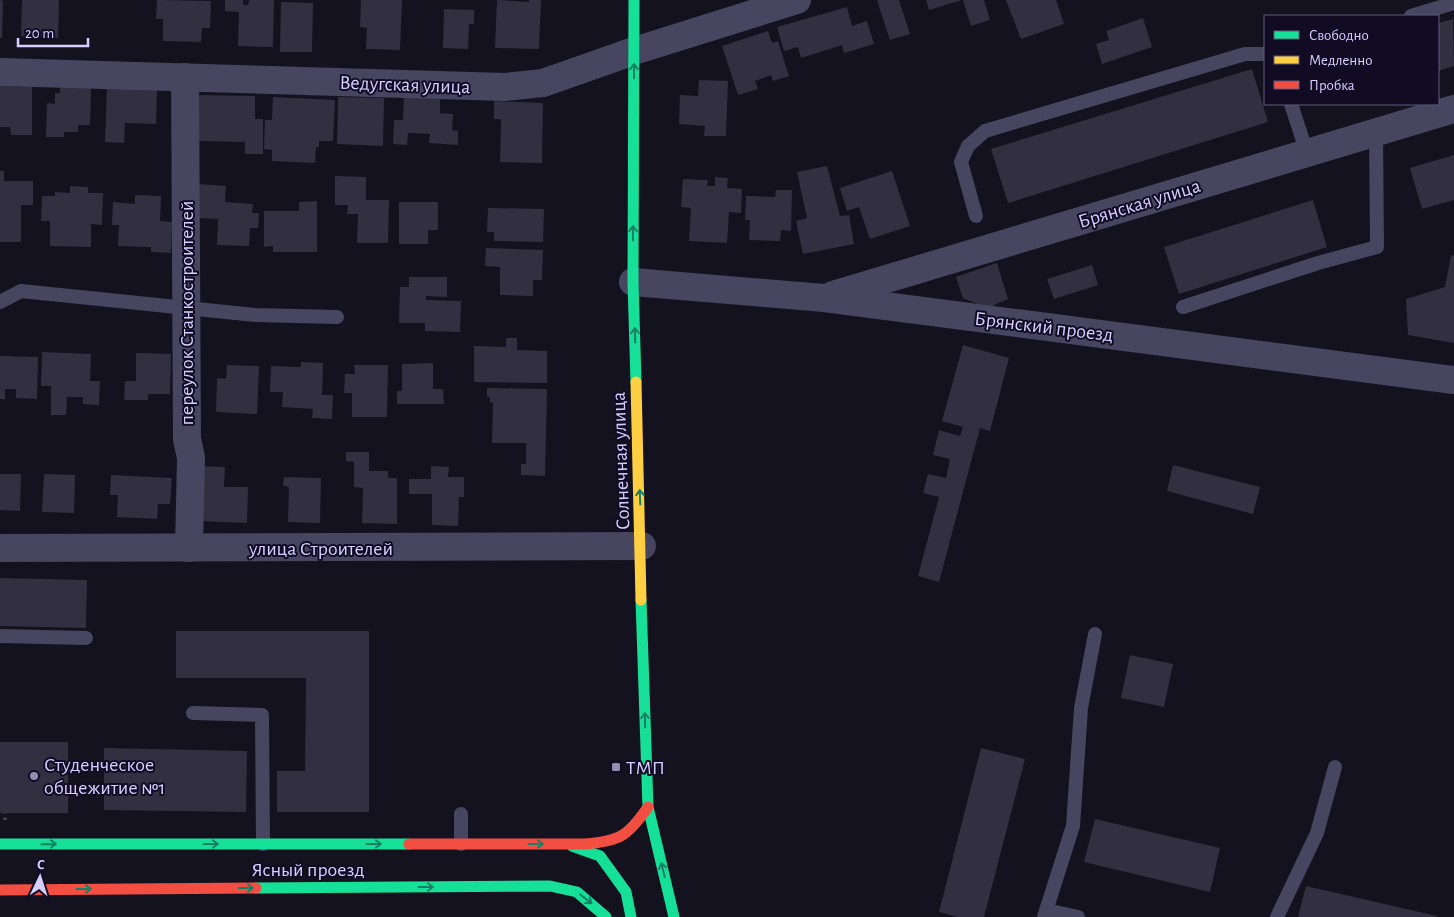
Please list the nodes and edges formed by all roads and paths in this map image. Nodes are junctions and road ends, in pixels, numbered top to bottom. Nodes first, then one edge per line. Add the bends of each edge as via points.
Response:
1 (634, 0) edge
2 (797, 0) edge
3 (1454, 3) edge
4 (1414, 15) edge
5 (634, 51) junction
6 (1264, 54) edge
7 (0, 72) edge
8 (184, 77) junction
9 (1291, 105) edge
10 (1454, 108) edge
11 (1376, 132) junction
12 (1307, 153) junction
13 (976, 216) dead end
14 (633, 282) junction
15 (824, 298) junction
16 (0, 302) edge
17 (187, 307) junction
18 (1183, 307) dead end
19 (337, 317) dead end
20 (1454, 380) edge
21 (642, 546) junction
22 (0, 548) edge
23 (189, 548) junction
24 (1095, 634) dead end
25 (0, 636) edge
26 (86, 638) dead end
27 (193, 713) dead end
28 (1335, 767) dead end
29 (648, 807) junction
30 (461, 814) dead end
31 (563, 843) junction
32 (0, 844) edge
33 (263, 844) junction
34 (460, 844) junction
35 (0, 890) edge
36 (1045, 914) edge
37 (606, 917) edge
38 (631, 917) edge
39 (674, 917) edge
40 (1078, 917) edge
41 (1277, 917) edge

1 - 5 street, Солнечная улица
2 - 5 street, Ведугская улица
3 - 4 lane
5 - 8 street, Ведугская улица via 544,83 505,86
14 -> 5 street, Солнечная улица
6 - 13 lane via 1245,54 985,131 968,146 961,162
7 - 8 street, Ведугская улица
8 - 17 street, переулок Станкостроителей
9 - 12 lane
10 - 11 street, Брянская улица
11 - 12 street, Брянская улица
11 - 18 lane via 1376,247
12 - 15 street, Брянская улица
14 - 15 street, Брянский проезд
21 -> 14 street, Солнечная улица
15 - 20 street, Брянский проезд
16 - 17 lane via 21,292
17 - 19 lane via 255,315
17 - 23 street, переулок Станкостроителей via 187,439 192,458
21 - 23 street, улица Строителей
29 -> 21 street, Солнечная улица
22 - 23 street, улица Строителей
24 - 36 lane via 1081,708 1073,826
25 - 26 lane
27 - 33 lane via 262,715
28 - 41 lane via 1317,834
29 - 31 street, Ясный проезд via 631,833 612,842
39 -> 29 street, Солнечная улица
30 - 34 lane
34 -> 31 street, Ясный проезд
31 - 38 street, Ясный проезд via 600,856 626,892
32 -> 33 street, Ясный проезд
33 -> 34 street, Ясный проезд
35 -> 37 street, Ясный проезд via 550,886 577,892
36 - 40 lane

